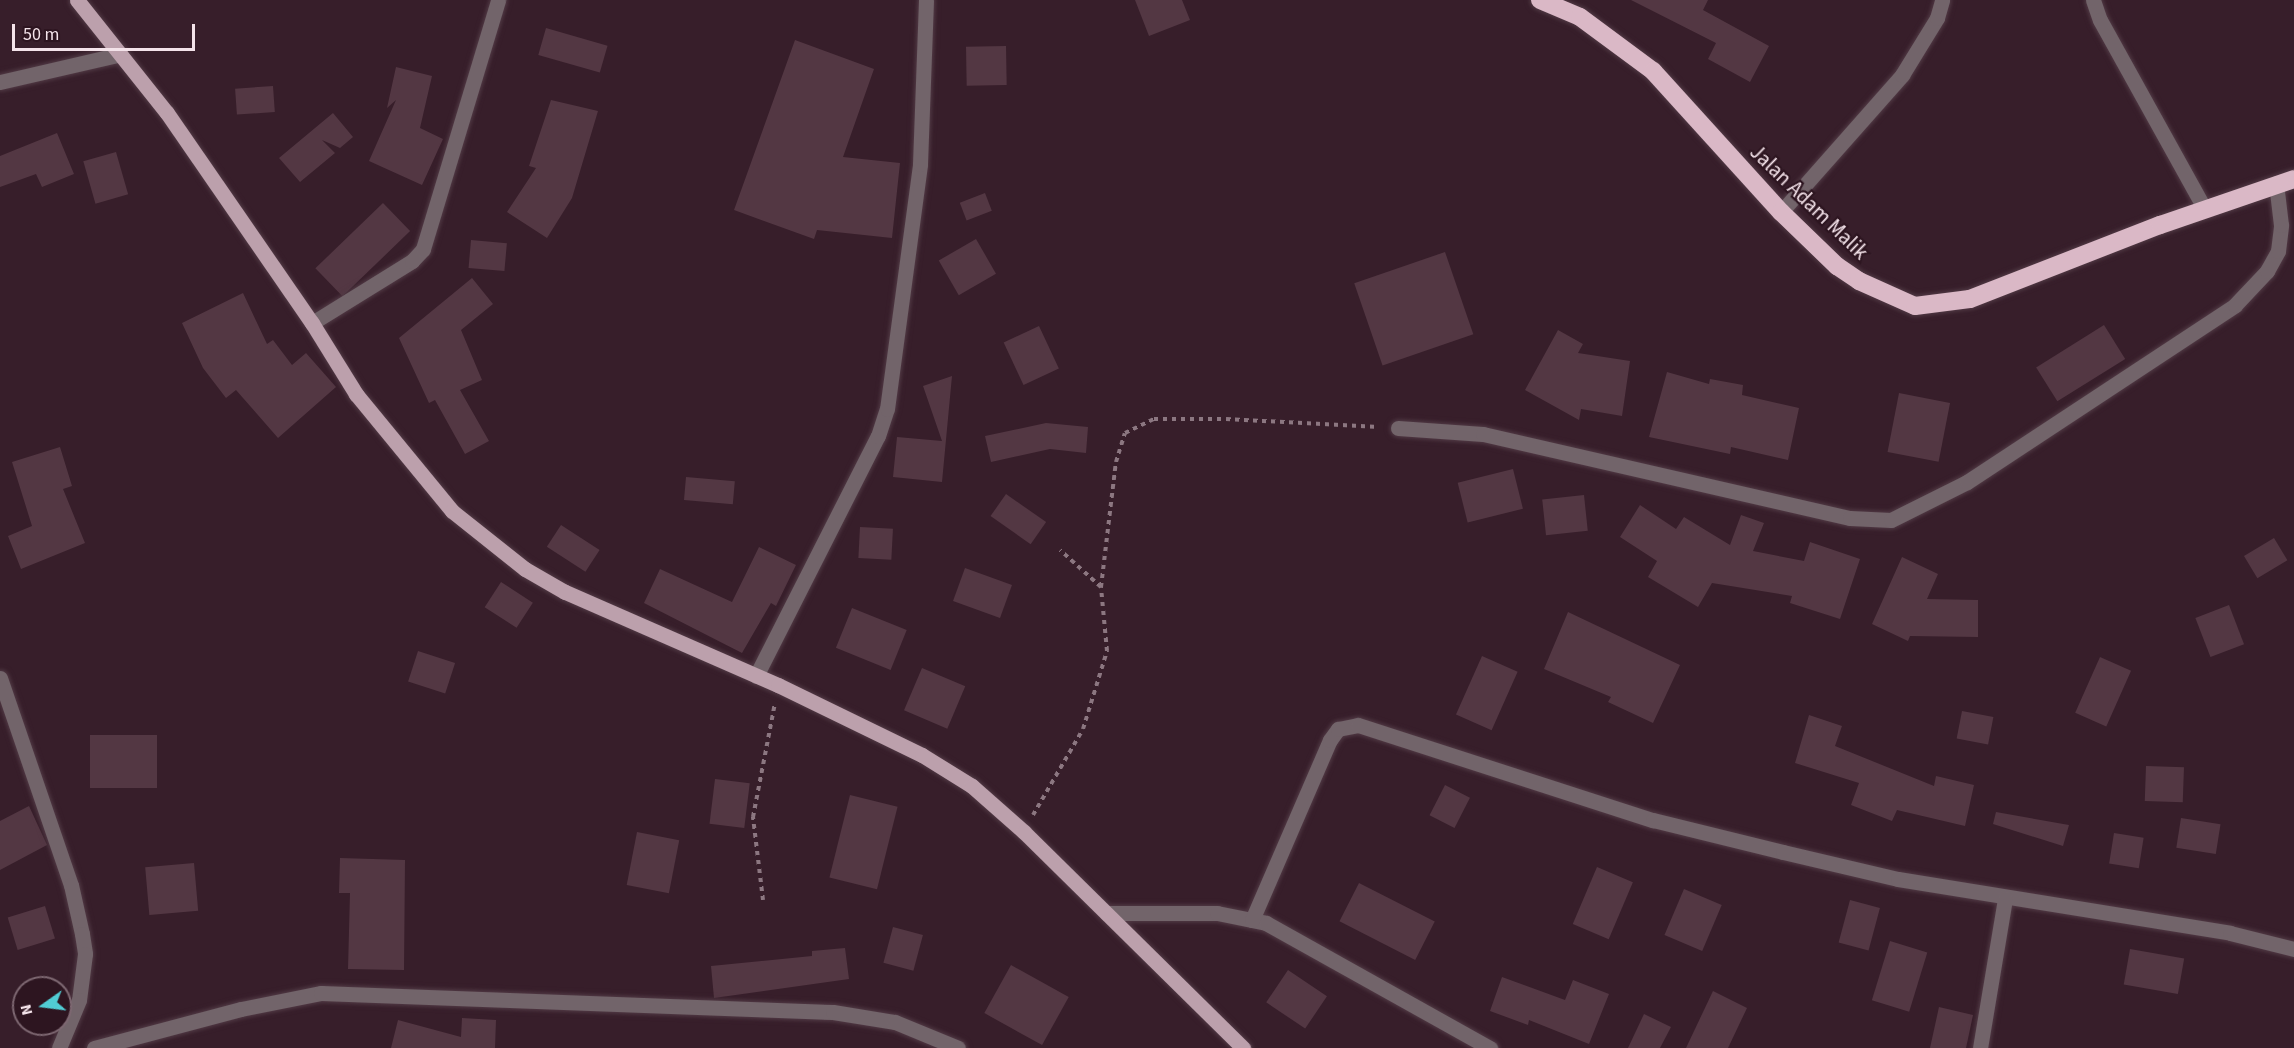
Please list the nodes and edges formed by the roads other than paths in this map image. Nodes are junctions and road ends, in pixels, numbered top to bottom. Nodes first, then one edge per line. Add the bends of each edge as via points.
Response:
1 (77, 0) edge
2 (498, 0) edge
3 (926, 0) edge
4 (1540, 0) edge
5 (1942, 0) edge
6 (2093, 0) edge
7 (121, 54) junction
8 (0, 82) edge
9 (2285, 181) edge
10 (2204, 208) junction
11 (1780, 212) junction
12 (312, 323) junction
13 (1398, 428) road end
14 (756, 676) junction
15 (0, 678) edge
16 (2005, 898) junction
17 (1106, 913) junction
18 (1252, 920) junction
19 (2294, 949) edge
20 (59, 1048) edge
21 (94, 1048) edge
22 (958, 1048) edge
23 (1243, 1048) edge
24 (1490, 1048) edge
25 (1980, 1048) edge

1 - 7 main road
2 - 12 street via 423,249 412,261
3 - 14 street via 920,164 887,409 878,435
4 - 11 highway, Jalan Adam Malik via 1580,17 1653,71
5 - 11 street via 1937,18 1902,75
6 - 10 street via 2100,20
7 - 8 street
7 - 12 main road via 167,113
9 - 10 highway, Jalan Adam Malik
9 - 13 street via 2278,251 2267,271 2235,305 1967,482 1891,520 1850,518 1483,434
10 - 11 highway, Jalan Adam Malik via 1979,296 1915,306 1859,281
12 - 14 main road via 356,394 388,435 452,511 485,540 566,592
14 - 17 main road via 922,755 991,801
15 - 20 street via 71,885 82,934 79,1000
16 - 18 street via 1898,879 1653,820 1358,725 1338,729 1330,740
16 - 19 street via 2219,931
16 - 25 street
17 - 18 street via 1217,913
17 - 23 main road
18 - 24 street via 1287,932
21 - 22 street via 278,1000 338,993 833,1012 895,1022

